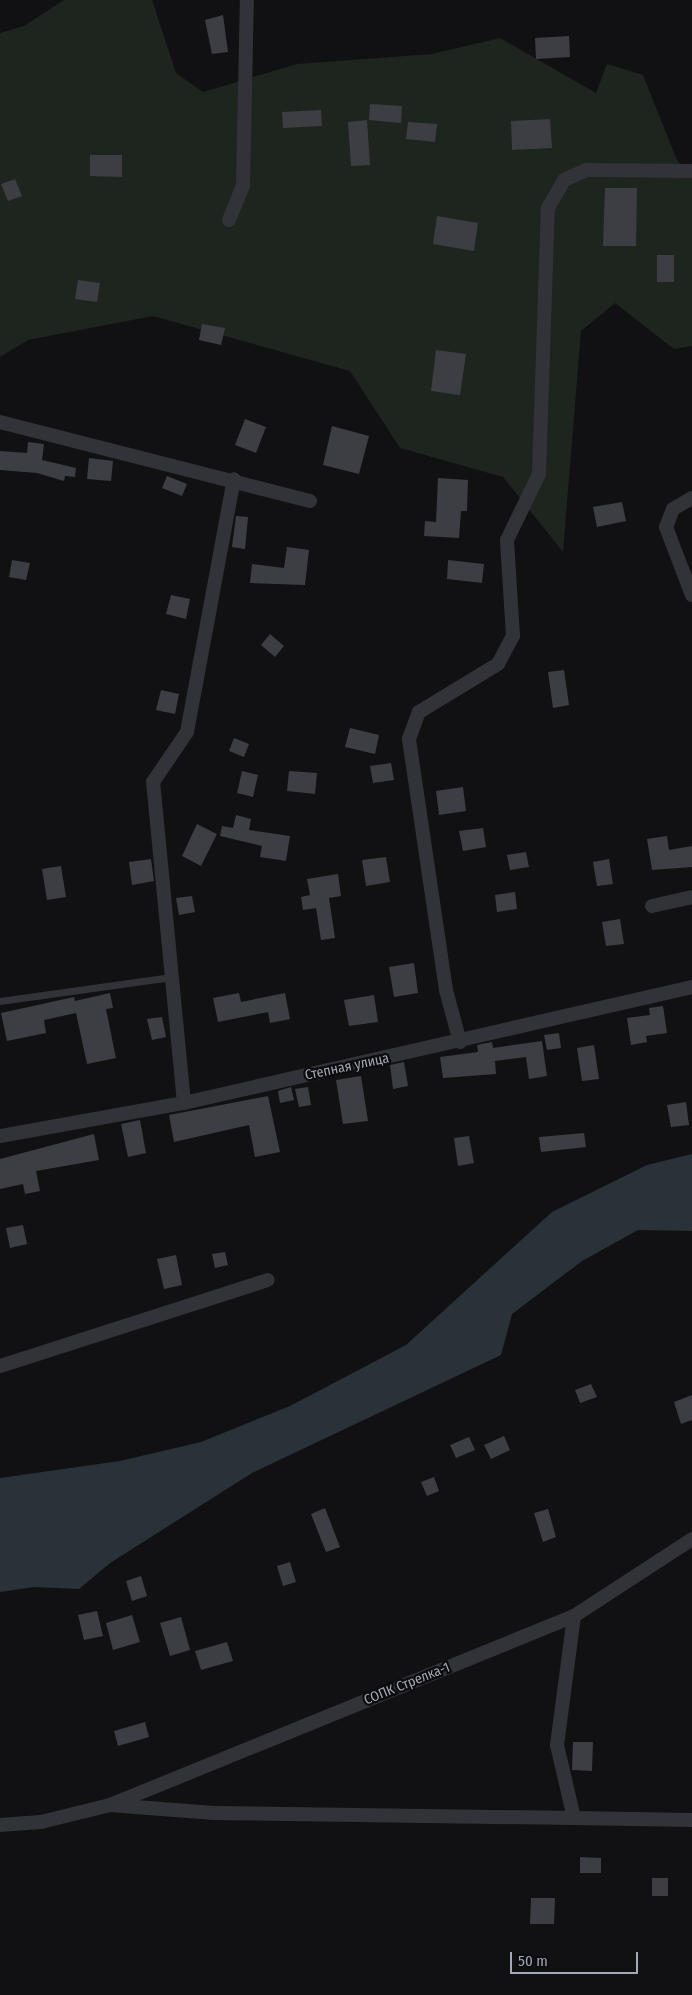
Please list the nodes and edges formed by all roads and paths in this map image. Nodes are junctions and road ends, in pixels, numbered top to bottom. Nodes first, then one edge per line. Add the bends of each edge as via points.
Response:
1 (247, 0) edge
2 (692, 171) edge
3 (229, 220) dead end
4 (0, 422) edge
5 (234, 479) junction
6 (692, 498) edge
7 (310, 502) dead end
8 (692, 595) edge
9 (692, 897) edge
10 (652, 906) dead end
11 (171, 977) junction
12 (692, 988) edge
13 (0, 1000) edge
14 (460, 1042) junction
15 (184, 1103) junction
16 (0, 1136) edge
17 (268, 1280) dead end
18 (0, 1366) edge
19 (692, 1539) edge
20 (574, 1616) junction
21 (110, 1805) junction
22 (574, 1818) junction
23 (692, 1820) edge
24 (0, 1825) edge

1 - 3 street via 243,185
2 - 14 street via 586,170 564,180 548,208 540,474 507,540 506,566 513,636 498,664 419,712 409,739 446,990
4 - 5 street
5 - 7 street
5 - 11 street via 187,732 153,782
6 - 8 street via 673,509 666,527
9 - 10 street
11 - 13 lane
11 - 15 street
12 - 14 street, Степная улица via 595,1007
14 - 15 street, Степная улица
15 - 16 street, Степная улица
17 - 18 street
19 - 20 street, СОПК Стрелка-1
20 - 21 street, СОПК Стрелка-1
20 - 22 street via 557,1745
21 - 22 street via 214,1814
21 - 24 street via 42,1822
22 - 23 street

